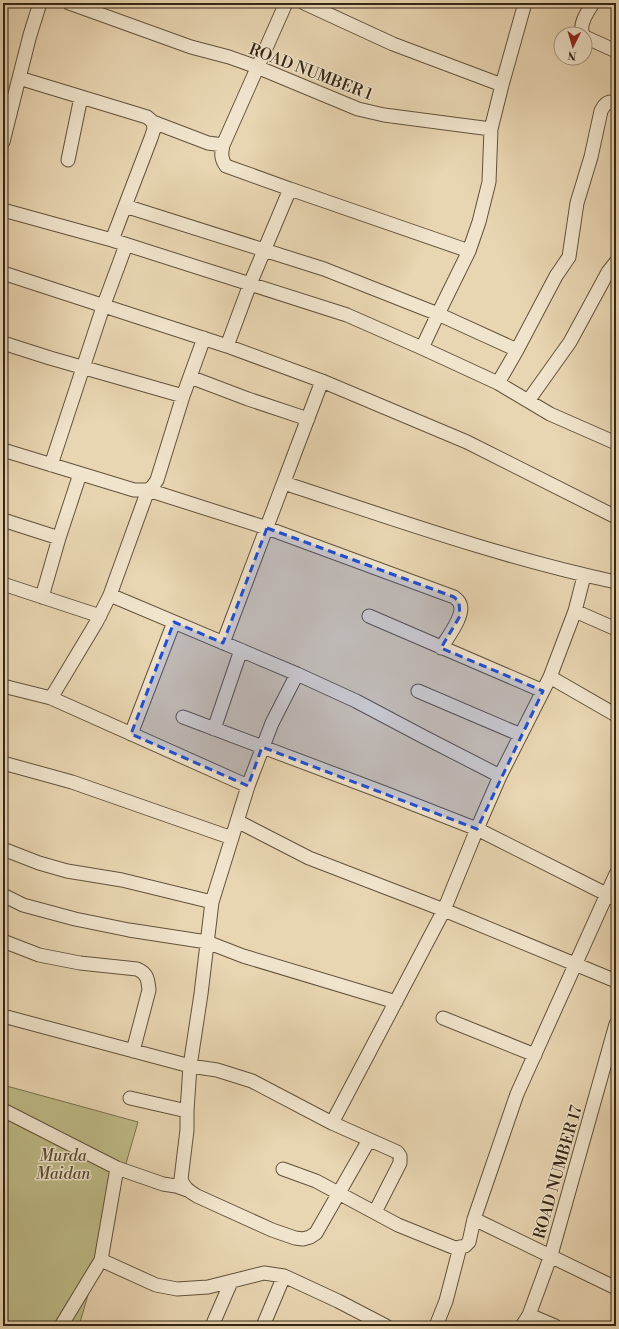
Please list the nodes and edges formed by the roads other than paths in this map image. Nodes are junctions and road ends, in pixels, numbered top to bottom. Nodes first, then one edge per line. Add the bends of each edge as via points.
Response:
1 (40, 3) edge
2 (69, 3) edge
3 (286, 3) edge
4 (304, 3) edge
5 (525, 3) edge
6 (593, 3) edge
7 (582, 26) edge
8 (593, 41) edge
9 (616, 52) edge
10 (257, 67) junction
11 (19, 78) junction
12 (502, 85) junction
13 (81, 97) junction
14 (616, 102) edge
15 (153, 122) junction
16 (491, 129) junction
17 (3, 142) edge
18 (223, 145) junction
19 (68, 160) dead end
20 (290, 189) junction
21 (125, 206) junction
22 (3, 210) edge
23 (112, 240) junction
24 (126, 244) junction
25 (264, 250) junction
26 (469, 251) junction
27 (616, 262) edge
28 (3, 273) edge
29 (250, 284) junction
30 (104, 306) junction
31 (438, 314) junction
32 (204, 338) junction
33 (3, 343) edge
34 (227, 346) junction
35 (422, 348) junction
36 (517, 350) junction
37 (84, 368) junction
38 (190, 377) junction
39 (322, 381) junction
40 (498, 384) junction
41 (183, 396) junction
42 (528, 401) junction
43 (308, 419) junction
44 (616, 443) edge
45 (3, 450) edge
46 (51, 465) junction
47 (80, 474) junction
48 (284, 484) junction
49 (148, 490) junction
50 (616, 517) edge
51 (3, 520) edge
52 (267, 528) junction
53 (59, 538) junction
54 (584, 576) junction
55 (616, 582) edge
56 (3, 584) edge
57 (110, 595) junction
58 (42, 597) junction
59 (575, 611) junction
60 (100, 616) junction
61 (369, 616) dead end
62 (174, 622) junction
63 (616, 629) edge
64 (223, 643) junction
65 (441, 648) junction
66 (241, 650) junction
67 (297, 674) junction
68 (550, 677) junction
69 (3, 686) edge
70 (418, 691) dead end
71 (543, 691) junction
72 (51, 698) junction
73 (616, 715) edge
74 (184, 717) dead end
75 (214, 729) junction
76 (131, 734) junction
77 (521, 734) junction
78 (262, 747) junction
79 (3, 763) edge
80 (500, 776) junction
81 (248, 786) junction
82 (237, 821) junction
83 (476, 829) junction
84 (232, 838) junction
85 (3, 849) edge
86 (616, 874) edge
87 (3, 895) edge
88 (612, 897) edge
89 (212, 902) junction
90 (444, 910) junction
91 (3, 941) edge
92 (207, 942) junction
93 (576, 964) junction
94 (616, 981) edge
95 (396, 1002) junction
96 (3, 1016) edge
97 (443, 1018) dead end
98 (616, 1024) edge
99 (132, 1051) junction
100 (535, 1054) junction
101 (190, 1066) junction
102 (130, 1098) dead end
103 (3, 1110) edge
104 (186, 1111) junction
105 (332, 1123) junction
106 (369, 1140) junction
107 (117, 1168) junction
108 (283, 1169) dead end
109 (187, 1190) junction
110 (338, 1193) junction
111 (375, 1212) junction
112 (474, 1219) junction
113 (460, 1248) junction
114 (551, 1255) junction
115 (101, 1260) junction
116 (284, 1276) junction
117 (231, 1282) junction
118 (616, 1288) edge
119 (529, 1315) junction
120 (61, 1326) edge
121 (212, 1326) edge
122 (263, 1326) edge
123 (386, 1326) edge
124 (436, 1326) edge
125 (522, 1326) edge
126 (555, 1326) edge

1 - 11 street
2 - 10 street, ROAD NUMBER 1 via 191,47
3 - 10 street
4 - 12 street via 393,44
5 - 12 street
6 - 7 street
8 - 9 street
10 - 16 street, ROAD NUMBER 1 via 358,109 384,115
10 - 18 street
11 - 13 street
11 - 17 street
12 - 16 street
13 - 15 street via 147,117
13 - 19 street
14 - 36 street via 607,102 601,111 577,203 569,257 556,276
15 - 18 street via 208,143
15 - 21 street via 154,129
16 - 26 street via 488,182
18 - 20 street via 221,153 226,166
20 - 25 street
20 - 26 street
21 - 23 street
21 - 25 street
22 - 23 street
23 - 24 street
24 - 29 street
24 - 30 street
25 - 29 street
25 - 31 street via 324,269
26 - 31 street
27 - 42 street via 570,342
28 - 30 street
29 - 34 street
29 - 35 street via 347,315
30 - 32 street
30 - 37 street
31 - 35 street
31 - 36 street
32 - 34 street
32 - 38 street
33 - 37 street
34 - 39 street
35 - 40 street
36 - 40 street
37 - 41 street
37 - 46 street
38 - 41 street
38 - 43 street
39 - 43 street
39 - 50 street via 467,442
40 - 42 street
41 - 49 street via 157,480
42 - 44 street via 550,414
43 - 48 street
45 - 46 street
46 - 47 street
47 - 49 street via 134,490
47 - 53 street
48 - 52 street
48 - 54 street via 511,556
49 - 52 street
49 - 57 street
51 - 53 street
52 - 64 street
52 - 65 street via 460,602 460,616
53 - 58 street
54 - 55 street
54 - 59 street
56 - 58 street
57 - 60 street
57 - 62 street
58 - 60 street
59 - 63 street
59 - 68 street
60 - 72 street
61 - 65 street
62 - 64 street
62 - 76 street
64 - 66 street
65 - 71 street
66 - 67 street
66 - 75 street
67 - 78 street
67 - 80 street via 356,701
68 - 71 street
68 - 73 street
69 - 72 street
70 - 77 street
71 - 77 street
72 - 76 street
74 - 75 street
75 - 78 street
76 - 81 street
77 - 80 street
78 - 81 street
78 - 83 street
79 - 84 street via 72,782
80 - 83 street
81 - 82 street
82 - 84 street
82 - 90 street via 309,858
83 - 88 street
83 - 90 street
84 - 89 street
85 - 89 street via 60,869 122,880
86 - 88 street
87 - 92 street via 23,905 75,919
88 - 93 street
89 - 92 street
90 - 93 street
90 - 95 street
91 - 99 street via 39,955 142,971 146,975 149,990
92 - 95 street via 250,958
92 - 101 street
93 - 94 street
93 - 100 street
95 - 105 street
96 - 99 street
97 - 100 street
98 - 114 street, ROAD NUMBER 17
99 - 101 street
100 - 112 street via 517,1094
101 - 104 street
101 - 105 street via 217,1070 252,1081
102 - 104 street
103 - 107 street
104 - 109 street via 187,1130 180,1179
105 - 106 street
106 - 110 street
106 - 111 street via 397,1152 401,1158
107 - 109 street
107 - 115 street
108 - 110 street via 316,1181
109 - 110 street via 272,1230 303,1239 316,1233
110 - 111 street
111 - 113 street via 405,1228
112 - 113 street via 468,1242
112 - 114 street
113 - 124 street via 446,1301
114 - 118 street
114 - 119 street, ROAD NUMBER 17
115 - 117 street via 163,1287 208,1287
115 - 120 street
116 - 117 street via 264,1273
116 - 122 street
116 - 123 street
117 - 121 street
119 - 125 street, ROAD NUMBER 17
119 - 126 street

